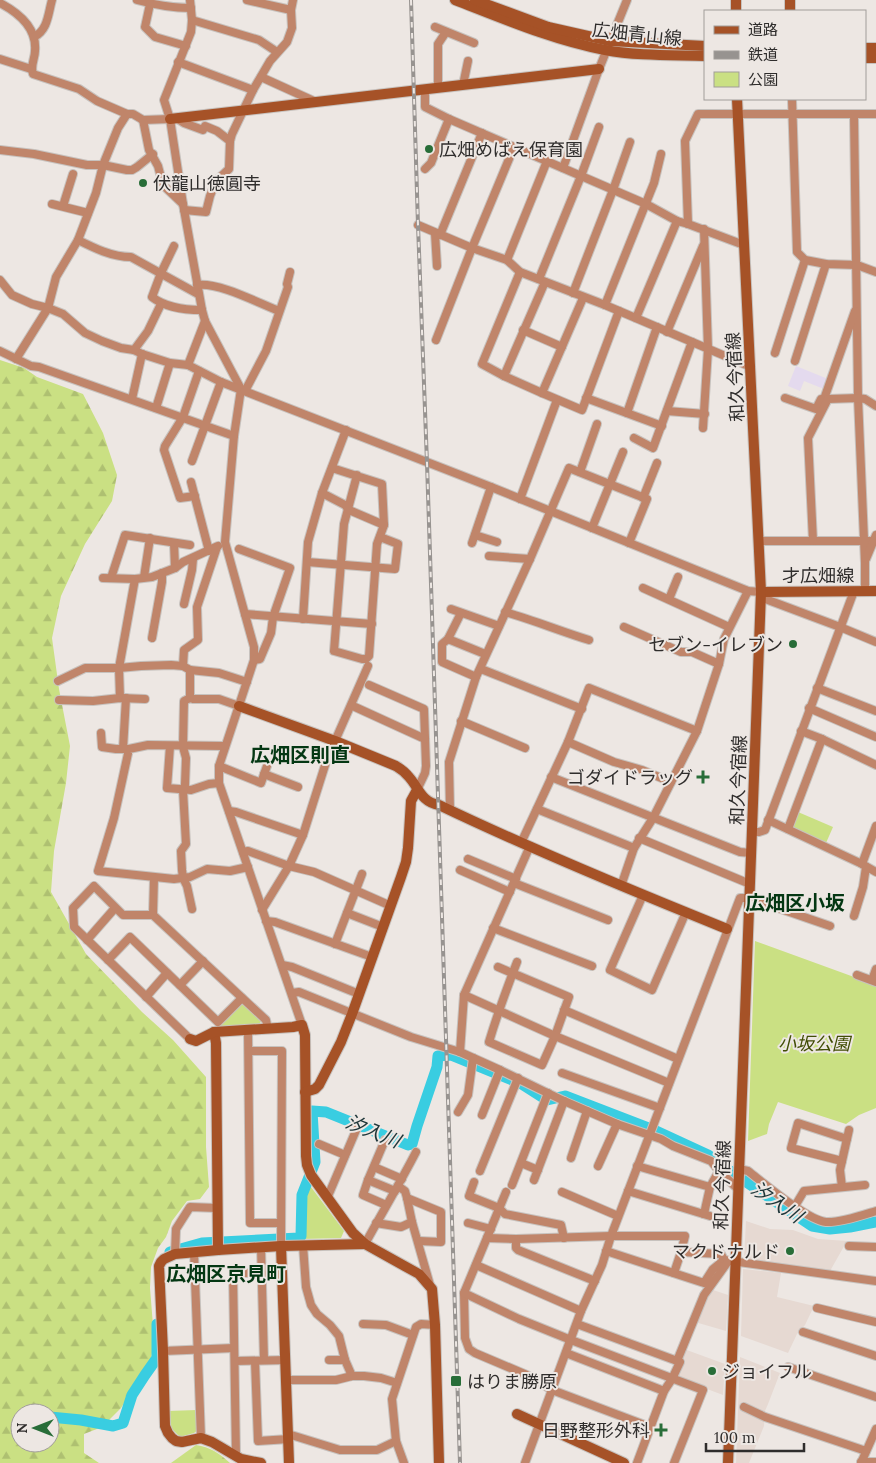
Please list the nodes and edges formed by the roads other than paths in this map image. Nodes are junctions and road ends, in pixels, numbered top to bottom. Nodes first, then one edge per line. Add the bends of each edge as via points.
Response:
1 (52, 0) edge
2 (137, 0) edge
3 (247, 0) edge
4 (293, 0) edge
5 (455, 0) edge
6 (474, 0) edge
7 (627, 0) edge
8 (0, 3) edge
9 (150, 4) junction
10 (191, 4) edge
11 (291, 10) junction
12 (192, 20) junction
13 (435, 27) dead end
14 (446, 32) junction
15 (34, 37) junction
16 (474, 43) dead end
17 (186, 46) junction
18 (608, 46) junction
19 (704, 46) edge
20 (278, 52) junction
21 (704, 56) edge
22 (0, 58) edge
23 (468, 61) dead end
24 (178, 62) junction
25 (31, 68) junction
26 (599, 69) junction
27 (261, 77) junction
28 (463, 85) junction
29 (438, 88) junction
30 (253, 90) junction
31 (425, 90) junction
32 (737, 100) edge
33 (792, 100) edge
34 (316, 102) junction
35 (244, 110) junction
36 (127, 114) junction
37 (738, 114) junction
38 (792, 114) junction
39 (854, 114) junction
40 (876, 114) edge
41 (174, 119) junction
42 (449, 119) junction
43 (143, 120) junction
44 (599, 127) dead end
45 (482, 133) junction
46 (230, 141) junction
47 (630, 142) dead end
48 (514, 147) junction
49 (0, 150) edge
50 (153, 154) junction
51 (661, 154) dead end
52 (548, 161) junction
53 (103, 165) junction
54 (563, 168) junction
55 (425, 169) dead end
56 (73, 174) dead end
57 (581, 176) junction
58 (613, 190) junction
59 (52, 204) dead end
60 (646, 204) junction
61 (64, 206) junction
62 (183, 207) junction
63 (88, 213) junction
64 (677, 221) junction
65 (688, 224) junction
66 (418, 225) dead end
67 (704, 229) junction
68 (437, 234) junction
69 (78, 240) junction
70 (704, 243) junction
71 (744, 245) junction
72 (174, 246) dead end
73 (472, 248) junction
74 (507, 260) junction
75 (805, 260) junction
76 (826, 264) junction
77 (857, 265) junction
78 (436, 266) dead end
79 (290, 272) dead end
80 (520, 272) junction
81 (876, 272) edge
82 (161, 273) junction
83 (0, 280) edge
84 (542, 280) junction
85 (197, 285) junction
86 (573, 293) junction
87 (198, 294) junction
88 (583, 298) junction
89 (161, 304) junction
90 (858, 304) junction
91 (605, 305) junction
92 (48, 308) junction
93 (202, 310) junction
94 (279, 311) junction
95 (619, 311) junction
96 (636, 318) junction
97 (205, 321) junction
98 (657, 327) junction
99 (523, 330) junction
100 (667, 332) junction
101 (436, 340) dead end
102 (692, 342) junction
103 (562, 346) junction
104 (134, 350) junction
105 (708, 350) junction
106 (0, 351) edge
107 (775, 353) dead end
108 (142, 354) junction
109 (16, 359) junction
110 (795, 361) dead end
111 (170, 363) junction
112 (188, 365) junction
113 (750, 367) junction
114 (199, 371) junction
115 (504, 376) junction
116 (221, 382) junction
117 (243, 390) junction
118 (542, 393) junction
119 (586, 398) junction
120 (786, 398) dead end
121 (858, 398) junction
122 (132, 399) junction
123 (826, 399) junction
124 (557, 400) junction
125 (876, 406) edge
126 (156, 408) junction
127 (667, 411) junction
128 (627, 413) junction
129 (705, 414) junction
130 (183, 417) junction
131 (597, 424) dead end
132 (206, 425) junction
133 (662, 426) junction
134 (703, 428) dead end
135 (346, 430) junction
136 (234, 436) junction
137 (634, 438) dead end
138 (623, 452) dead end
139 (192, 462) dead end
140 (657, 463) dead end
141 (332, 468) junction
142 (580, 472) junction
143 (357, 475) junction
144 (191, 482) dead end
145 (610, 484) junction
146 (491, 487) junction
147 (322, 493) junction
148 (195, 496) junction
149 (643, 498) junction
150 (520, 500) junction
151 (349, 510) junction
152 (550, 511) junction
153 (384, 526) junction
154 (592, 528) junction
155 (380, 537) junction
156 (150, 538) junction
157 (875, 539) edge
158 (759, 541) junction
159 (813, 541) junction
160 (864, 541) junction
161 (225, 542) junction
162 (497, 542) dead end
163 (174, 543) junction
164 (629, 543) junction
165 (190, 545) dead end
166 (217, 547) junction
167 (239, 549) dead end
168 (209, 551) junction
169 (488, 556) dead end
170 (192, 559) junction
171 (530, 559) junction
172 (307, 562) junction
173 (865, 563) junction
174 (341, 564) junction
175 (376, 566) junction
176 (175, 568) junction
177 (162, 573) junction
178 (144, 577) junction
179 (678, 577) dead end
180 (135, 579) junction
181 (644, 588) dead end
182 (748, 591) junction
183 (854, 591) junction
184 (865, 591) junction
185 (876, 591) edge
186 (761, 592) junction
187 (199, 599) junction
188 (669, 599) junction
189 (451, 609) dead end
190 (505, 612) junction
191 (461, 613) junction
192 (245, 614) junction
193 (273, 616) junction
194 (303, 619) junction
195 (337, 622) junction
196 (372, 624) junction
197 (499, 626) junction
198 (624, 626) dead end
199 (729, 627) junction
200 (840, 627) junction
201 (152, 638) dead end
202 (448, 639) junction
203 (588, 640) dead end
204 (876, 642) edge
205 (485, 654) junction
206 (254, 660) junction
207 (719, 664) junction
208 (368, 666) dead end
209 (119, 668) junction
210 (186, 668) junction
211 (480, 668) junction
212 (476, 677) junction
213 (58, 681) dead end
214 (247, 682) junction
215 (369, 685) dead end
216 (817, 688) junction
217 (123, 698) junction
218 (190, 698) junction
219 (145, 699) dead end
220 (59, 700) dead end
221 (239, 706) junction
222 (355, 707) dead end
223 (810, 708) junction
224 (582, 709) junction
225 (876, 711) edge
226 (461, 721) junction
227 (801, 730) junction
228 (697, 731) junction
229 (101, 733) dead end
230 (876, 737) edge
231 (425, 738) junction
232 (822, 739) junction
233 (334, 741) junction
234 (568, 742) junction
235 (170, 746) junction
236 (225, 746) junction
237 (183, 747) junction
238 (525, 748) dead end
239 (126, 749) junction
240 (268, 764) dead end
241 (876, 765) edge
242 (219, 766) junction
243 (264, 774) junction
244 (551, 777) junction
245 (671, 782) junction
246 (220, 783) junction
247 (298, 787) dead end
248 (183, 790) junction
249 (417, 790) junction
250 (537, 809) junction
251 (450, 810) junction
252 (229, 811) junction
253 (653, 818) junction
254 (768, 820) junction
255 (876, 826) edge
256 (788, 829) junction
257 (752, 832) junction
258 (303, 835) junction
259 (639, 838) junction
260 (525, 844) junction
261 (634, 848) junction
262 (243, 852) junction
263 (751, 853) junction
264 (468, 859) dead end
265 (864, 865) junction
266 (289, 866) junction
267 (248, 868) junction
268 (460, 870) dead end
269 (876, 872) edge
270 (362, 874) dead end
271 (154, 878) junction
272 (183, 878) junction
273 (515, 881) junction
274 (750, 884) junction
275 (622, 886) junction
276 (356, 891) junction
277 (510, 892) junction
278 (644, 895) junction
279 (750, 898) junction
280 (391, 906) junction
281 (115, 908) junction
282 (192, 909) dead end
283 (262, 910) junction
284 (686, 912) junction
285 (348, 913) junction
286 (152, 915) junction
287 (854, 916) dead end
288 (608, 920) dead end
289 (266, 921) junction
290 (830, 926) dead end
291 (383, 927) junction
292 (493, 928) junction
293 (727, 929) junction
294 (87, 940) junction
295 (335, 944) junction
296 (372, 957) junction
297 (108, 960) junction
298 (203, 962) junction
299 (517, 962) dead end
300 (282, 965) junction
301 (592, 966) dead end
302 (498, 967) dead end
303 (876, 969) edge
304 (167, 973) junction
305 (513, 973) junction
306 (857, 975) dead end
307 (874, 981) edge
308 (180, 985) junction
309 (292, 993) junction
310 (359, 994) junction
311 (464, 996) junction
312 (146, 997) junction
313 (242, 998) junction
314 (564, 1010) junction
315 (498, 1011) junction
316 (352, 1014) junction
317 (302, 1025) junction
318 (268, 1029) junction
319 (248, 1030) junction
320 (214, 1032) junction
321 (555, 1036) junction
322 (190, 1039) joint
323 (249, 1051) junction
324 (460, 1052) junction
325 (473, 1058) junction
326 (678, 1059) junction
327 (500, 1070) junction
328 (562, 1074) dead end
329 (517, 1080) junction
330 (669, 1083) junction
331 (305, 1092) junction
332 (549, 1096) junction
333 (564, 1102) junction
334 (660, 1108) junction
335 (587, 1111) junction
336 (458, 1112) dead end
337 (482, 1115) dead end
338 (617, 1124) junction
339 (357, 1128) dead end
340 (849, 1130) dead end
341 (650, 1134) junction
342 (847, 1139) junction
343 (385, 1140) dead end
344 (319, 1144) dead end
345 (416, 1152) dead end
346 (345, 1155) junction
347 (571, 1158) dead end
348 (842, 1161) junction
349 (521, 1163) junction
350 (598, 1166) dead end
351 (637, 1166) junction
352 (374, 1167) junction
353 (739, 1169) junction
354 (538, 1170) junction
355 (480, 1171) dead end
356 (719, 1171) junction
357 (368, 1180) junction
358 (534, 1180) dead end
359 (474, 1182) dead end
360 (399, 1185) junction
361 (512, 1185) dead end
362 (865, 1185) dead end
363 (738, 1186) junction
364 (710, 1187) junction
365 (842, 1187) junction
366 (628, 1191) junction
367 (506, 1192) dead end
368 (562, 1192) dead end
369 (328, 1196) junction
370 (408, 1198) junction
371 (386, 1206) junction
372 (795, 1206) junction
373 (217, 1208) junction
374 (499, 1208) junction
375 (876, 1211) edge
376 (618, 1216) junction
377 (412, 1222) junction
378 (282, 1223) junction
379 (376, 1223) junction
380 (468, 1223) dead end
381 (491, 1228) junction
382 (611, 1236) junction
383 (487, 1238) junction
384 (564, 1238) junction
385 (516, 1239) junction
386 (418, 1241) junction
387 (365, 1244) junction
388 (303, 1245) junction
389 (282, 1246) junction
390 (850, 1246) dead end
391 (261, 1247) junction
392 (876, 1247) edge
393 (218, 1250) junction
394 (606, 1251) junction
395 (194, 1252) junction
396 (681, 1252) junction
397 (175, 1254) junction
398 (729, 1261) junction
399 (476, 1266) junction
400 (262, 1273) junction
401 (674, 1273) junction
402 (876, 1281) edge
403 (595, 1282) junction
404 (432, 1289) junction
405 (464, 1293) junction
406 (816, 1308) dead end
407 (581, 1311) junction
408 (876, 1322) edge
409 (363, 1324) dead end
410 (577, 1324) junction
411 (435, 1325) junction
412 (803, 1332) dead end
413 (413, 1334) junction
414 (571, 1340) junction
415 (234, 1348) junction
416 (198, 1350) junction
417 (163, 1351) junction
418 (566, 1353) junction
419 (876, 1356) edge
420 (264, 1360) junction
421 (286, 1360) junction
422 (329, 1360) dead end
423 (345, 1360) junction
424 (235, 1361) junction
425 (255, 1361) junction
426 (677, 1361) junction
427 (788, 1367) dead end
428 (352, 1376) junction
429 (672, 1379) junction
430 (286, 1380) junction
431 (396, 1383) junction
432 (552, 1390) junction
433 (664, 1391) junction
434 (876, 1396) edge
435 (744, 1408) dead end
436 (517, 1414) dead end
437 (540, 1425) junction
438 (650, 1428) junction
439 (876, 1429) edge
440 (288, 1437) junction
441 (201, 1438) junction
442 (396, 1441) junction
443 (874, 1441) edge
444 (866, 1451) junction
445 (240, 1460) edge
446 (876, 1462) edge
447 (261, 1463) edge
448 (289, 1463) edge
449 (404, 1463) edge
450 (439, 1463) edge
451 (525, 1463) edge
452 (624, 1463) edge
453 (637, 1463) edge
454 (674, 1463) edge
455 (728, 1463) edge
456 (861, 1463) edge

1 - 15 street via 46,25
2 - 9 street
3 - 11 street
4 - 11 street
5 - 18 street, 広畑青山線 via 547,35
6 - 18 street, 広畑青山線
7 - 18 street
8 - 15 street via 21,16
9 - 10 street via 173,8
9 - 17 street via 145,27 155,37
10 - 12 street
11 - 20 street via 292,28 287,42
12 - 17 street
12 - 20 street via 259,40
13 - 14 street
14 - 16 street
14 - 29 street via 438,44
15 - 25 street
17 - 24 street
18 - 19 street, 広畑青山線
18 - 21 street, 広畑青山線 via 644,54
18 - 26 street
20 - 27 street
22 - 25 street
23 - 28 street
24 - 30 street
24 - 41 street via 164,100
25 - 36 street via 33,74 79,89 96,101
26 - 28 street
26 - 54 street
27 - 30 street
27 - 34 street
28 - 29 street
29 - 31 street
30 - 35 street
31 - 34 street
31 - 42 street via 425,107
32 - 37 street, 和久今宿線
33 - 38 street
34 - 35 street
35 - 41 street
35 - 46 street
36 - 43 street
36 - 53 street
37 - 38 street
37 - 65 street via 698,114 685,140
37 - 71 street, 和久今宿線
38 - 39 street
38 - 75 street via 797,252
39 - 40 street
39 - 77 street
41 - 43 street
41 - 46 street via 203,130 205,126
41 - 62 street
42 - 45 street
42 - 55 street via 431,163
43 - 50 street via 149,150
44 - 57 street
45 - 48 street
45 - 68 street
46 - 62 street via 229,169 216,181 206,212
47 - 58 street
48 - 52 street
48 - 73 street
49 - 53 street via 87,166
50 - 53 street via 132,170
50 - 62 street via 163,185
51 - 60 street
52 - 54 street
52 - 74 street
53 - 63 street
54 - 57 street
56 - 61 street
57 - 58 street
57 - 84 street
58 - 60 street
58 - 86 street
59 - 61 street
60 - 64 street
60 - 91 street
61 - 63 street
62 - 85 street
63 - 69 street
64 - 65 street
64 - 96 street
65 - 67 street
66 - 68 street
67 - 70 street
67 - 71 street
68 - 73 street
68 - 78 street
69 - 82 street via 122,257 131,257
69 - 92 street via 56,277
70 - 100 street
70 - 105 street
71 - 113 street, 和久今宿線
72 - 82 street
73 - 74 street
73 - 101 street
74 - 80 street
75 - 76 street
75 - 107 street
76 - 77 street
76 - 110 street
77 - 81 street
77 - 90 street
79 - 94 street
80 - 84 street
80 - 115 street via 482,364
82 - 87 street
82 - 89 street via 152,297
83 - 92 street via 12,295
84 - 86 street
84 - 99 street
85 - 87 street
85 - 94 street via 207,284
86 - 88 street
87 - 93 street
88 - 91 street
88 - 103 street
89 - 93 street
89 - 104 street
90 - 121 street
90 - 123 street
91 - 95 street
92 - 104 street via 63,314 102,341
92 - 109 street
93 - 97 street
94 - 117 street via 266,351
95 - 96 street
95 - 119 street
96 - 98 street
97 - 112 street
97 - 117 street
98 - 100 street
98 - 128 street
99 - 103 street
99 - 115 street
100 - 102 street
102 - 105 street
102 - 127 street
103 - 118 street
104 - 108 street
105 - 113 street
105 - 129 street
106 - 109 street
108 - 111 street
108 - 122 street
109 - 122 street
111 - 112 street
111 - 126 street
112 - 114 street
113 - 158 street, 和久今宿線
114 - 116 street
114 - 130 street
115 - 118 street
116 - 117 street
116 - 132 street
117 - 135 street
117 - 136 street
118 - 124 street
119 - 124 street via 582,410
119 - 128 street
120 - 123 street via 816,409 821,399
121 - 123 street
121 - 125 street
121 - 160 street
122 - 126 street
123 - 159 street via 808,438
124 - 150 street
126 - 130 street
127 - 129 street
127 - 133 street
128 - 133 street
129 - 134 street
130 - 132 street
130 - 148 street via 164,450 180,498
131 - 142 street
132 - 136 street
132 - 139 street
133 - 137 street via 653,448
135 - 141 street
135 - 146 street
136 - 161 street
138 - 145 street
140 - 149 street
141 - 143 street
141 - 147 street
142 - 145 street
142 - 152 street via 569,468
143 - 151 street
143 - 153 street via 382,484
144 - 148 street
145 - 149 street
145 - 154 street
146 - 150 street
146 - 162 street via 474,539
147 - 151 street
147 - 172 street via 308,542
148 - 168 street
149 - 164 street via 647,499
150 - 152 street
151 - 153 street
151 - 174 street via 344,524
152 - 154 street
152 - 171 street
153 - 155 street
154 - 164 street
155 - 175 street
155 - 175 street via 398,544 396,569
156 - 163 street
156 - 178 street
156 - 180 street via 125,535 107,578
157 - 160 street
157 - 173 street
158 - 159 street
158 - 186 street, 和久今宿線
159 - 160 street
160 - 173 street
161 - 166 street
161 - 192 street
163 - 165 street
163 - 176 street
164 - 182 street
166 - 168 street
166 - 187 street
167 - 193 street via 290,568
168 - 170 street
169 - 171 street
170 - 176 street
170 - 187 street via 185,600
171 - 190 street
172 - 174 street
172 - 194 street
173 - 184 street
174 - 175 street
174 - 195 street
175 - 196 street
176 - 177 street
177 - 178 street
177 - 201 street
178 - 180 street
179 - 188 street
180 - 209 street
181 - 188 street
182 - 186 street
182 - 199 street
183 - 184 street, 才広畑線
183 - 186 street, 才広畑線
183 - 200 street
184 - 185 street, 才広畑線
186 - 200 street via 768,600
186 - 257 street, 和久今宿線
187 - 210 street via 198,640 185,648
188 - 199 street
189 - 191 street
190 - 197 street
190 - 203 street
191 - 197 street
191 - 202 street
192 - 193 street
192 - 206 street
193 - 194 street
193 - 206 street via 271,633 260,659
194 - 195 street
195 - 196 street
195 - 196 street via 334,651 362,659 369,656
197 - 205 street
198 - 207 street via 681,652 692,652
199 - 207 street
200 - 204 street
200 - 216 street
202 - 205 street
202 - 212 street via 442,644 442,662
205 - 211 street
206 - 214 street
207 - 228 street
208 - 233 street
209 - 210 street
209 - 213 street via 85,668
209 - 217 street
210 - 214 street via 220,673
210 - 218 street
211 - 212 street
211 - 224 street
212 - 226 street
214 - 221 street
215 - 231 street via 424,709
216 - 223 street
216 - 225 street
217 - 219 street
217 - 220 street
217 - 239 street
218 - 221 street via 219,699
218 - 237 street via 184,701
221 - 233 street
221 - 236 street
222 - 231 street
223 - 227 street
223 - 230 street
224 - 228 street via 589,688
224 - 234 street
226 - 238 street
226 - 251 street via 449,762
227 - 232 street
227 - 254 street
228 - 245 street
229 - 239 street via 102,747
231 - 249 street via 425,773
232 - 241 street
232 - 256 street
233 - 249 street via 396,766 404,771
233 - 258 street
234 - 244 street
234 - 245 street
235 - 237 street
235 - 239 street
235 - 248 street via 167,788
236 - 237 street
236 - 242 street
237 - 248 street via 186,758
239 - 271 street via 114,818 98,871
240 - 243 street
242 - 243 street via 261,783
242 - 246 street
243 - 247 street
244 - 250 street
244 - 253 street
245 - 253 street
246 - 248 street
246 - 252 street
248 - 272 street via 186,844 182,851
249 - 251 street via 428,801
249 - 280 street via 411,801 406,862
250 - 260 street
250 - 261 street
251 - 260 street
252 - 258 street
252 - 262 street
253 - 259 street
253 - 263 street via 740,852
254 - 256 street
254 - 257 street via 765,830
255 - 265 street
256 - 265 street
257 - 263 street, 和久今宿線
258 - 266 street
259 - 261 street
259 - 274 street
260 - 273 street
260 - 275 street
261 - 275 street
262 - 266 street
262 - 267 street
263 - 274 street, 和久今宿線
264 - 273 street
265 - 269 street
265 - 287 street via 863,887
266 - 276 street via 314,872
266 - 283 street
267 - 272 street via 207,870
267 - 283 street
268 - 277 street
270 - 276 street
271 - 272 street
271 - 286 street
272 - 282 street
273 - 277 street
273 - 288 street
274 - 279 street, 和久今宿線
275 - 278 street
276 - 280 street
276 - 285 street
277 - 292 street
278 - 284 street
278 - 284 street via 610,970 652,990
279 - 290 street
279 - 293 street via 740,898
279 - 353 street, 和久今宿線
280 - 291 street
281 - 286 street via 122,915
281 - 294 street
281 - 294 street via 94,886 73,908 74,927
283 - 289 street
284 - 293 street
285 - 291 street
285 - 295 street
286 - 298 street
289 - 295 street
289 - 300 street
291 - 296 street
292 - 301 street
292 - 311 street
293 - 326 street
294 - 297 street
295 - 296 street
296 - 310 street
297 - 304 street via 130,937
297 - 312 street
298 - 308 street
298 - 313 street
299 - 305 street
300 - 309 street
300 - 310 street
302 - 305 street
303 - 307 street
304 - 308 street
304 - 312 street
305 - 314 street via 569,997
305 - 315 street
306 - 307 street
308 - 313 street via 218,1022
309 - 316 street via 299,992
309 - 317 street
310 - 316 street
311 - 315 street
311 - 324 street
312 - 322 street
313 - 318 street via 266,1020
314 - 321 street
314 - 326 street
315 - 321 street
315 - 321 street via 489,1042 542,1065
316 - 324 street
316 - 331 street via 319,1085
317 - 318 street
317 - 331 street via 305,1036
318 - 319 street
319 - 320 street
319 - 323 street
320 - 322 street via 196,1041
320 - 373 street
321 - 330 street
323 - 378 street via 250,1223
323 - 378 street via 282,1051
324 - 325 street
325 - 327 street
325 - 336 street via 468,1095
326 - 330 street
327 - 329 street
327 - 337 street
328 - 334 street
329 - 332 street
329 - 355 street
330 - 334 street
331 - 369 street via 306,1165
332 - 333 street
332 - 349 street
333 - 335 street
333 - 354 street
334 - 341 street
335 - 338 street
335 - 347 street
338 - 341 street
338 - 350 street
339 - 346 street
340 - 342 street
341 - 351 street
341 - 356 street via 711,1161
342 - 348 street
342 - 348 street via 798,1123 791,1148
343 - 352 street
344 - 346 street
345 - 360 street
346 - 369 street
348 - 365 street
349 - 354 street
349 - 361 street
351 - 364 street
351 - 366 street
352 - 357 street
352 - 360 street
353 - 363 street, 和久今宿線
353 - 372 street via 748,1171
354 - 358 street
356 - 363 street
356 - 364 street
357 - 360 street
357 - 371 street via 363,1195
359 - 374 street via 470,1196
360 - 370 street
360 - 371 street
362 - 365 street
363 - 398 street, 和久今宿線
364 - 366 street via 707,1215
365 - 372 street via 804,1191
366 - 376 street
367 - 374 street
368 - 376 street
369 - 387 street via 353,1233
370 - 377 street
370 - 386 street via 441,1212 441,1242
371 - 379 street
372 - 375 street via 813,1218 827,1222
373 - 393 street
373 - 397 street via 190,1207 176,1229
374 - 381 street
374 - 384 street via 505,1214 561,1225
376 - 382 street
377 - 379 street via 401,1227
377 - 386 street
378 - 389 street
379 - 387 street
380 - 381 street
381 - 383 street
382 - 384 street
382 - 394 street
382 - 396 street via 684,1236
383 - 385 street
383 - 399 street
384 - 385 street
385 - 403 street via 518,1250
386 - 404 street
387 - 388 street
387 - 404 street via 419,1274
388 - 389 street
388 - 423 street via 306,1287 311,1305 339,1336
389 - 391 street
389 - 421 street
390 - 392 street
391 - 393 street
391 - 400 street
393 - 395 street
394 - 401 street
394 - 403 street
395 - 397 street
395 - 416 street
396 - 398 street via 721,1254
396 - 401 street
397 - 417 street via 164,1259 159,1266
398 - 401 street via 713,1270 704,1283
398 - 402 street
398 - 426 street via 704,1295
398 - 455 street, 和久今宿線
399 - 405 street
399 - 407 street
400 - 415 street via 234,1274
400 - 420 street
403 - 407 street
404 - 411 street
405 - 414 street
405 - 432 street via 469,1349
406 - 408 street
407 - 410 street
409 - 413 street via 386,1325
410 - 414 street
410 - 426 street
411 - 413 street via 421,1324
411 - 450 street
412 - 419 street
413 - 431 street
414 - 418 street
414 - 429 street
415 - 416 street
415 - 424 street
416 - 417 street
416 - 441 street
417 - 441 street via 165,1426 168,1433 182,1442
418 - 432 street
418 - 433 street
420 - 421 street
420 - 425 street
421 - 430 street
422 - 423 street
423 - 428 street
424 - 425 street
424 - 445 street
425 - 440 street via 258,1440
426 - 429 street via 680,1362
427 - 434 street
428 - 430 street via 336,1380
428 - 431 street via 382,1378
429 - 433 street
429 - 454 street via 703,1390
430 - 440 street
431 - 442 street via 392,1399
432 - 437 street
432 - 438 street
433 - 438 street
435 - 444 street
436 - 437 street
437 - 451 street
437 - 452 street
438 - 453 street
439 - 443 street
440 - 442 street via 340,1450 377,1450
440 - 448 street
441 - 445 street
442 - 449 street
443 - 444 street
444 - 456 street
445 - 447 street
446 - 456 street

